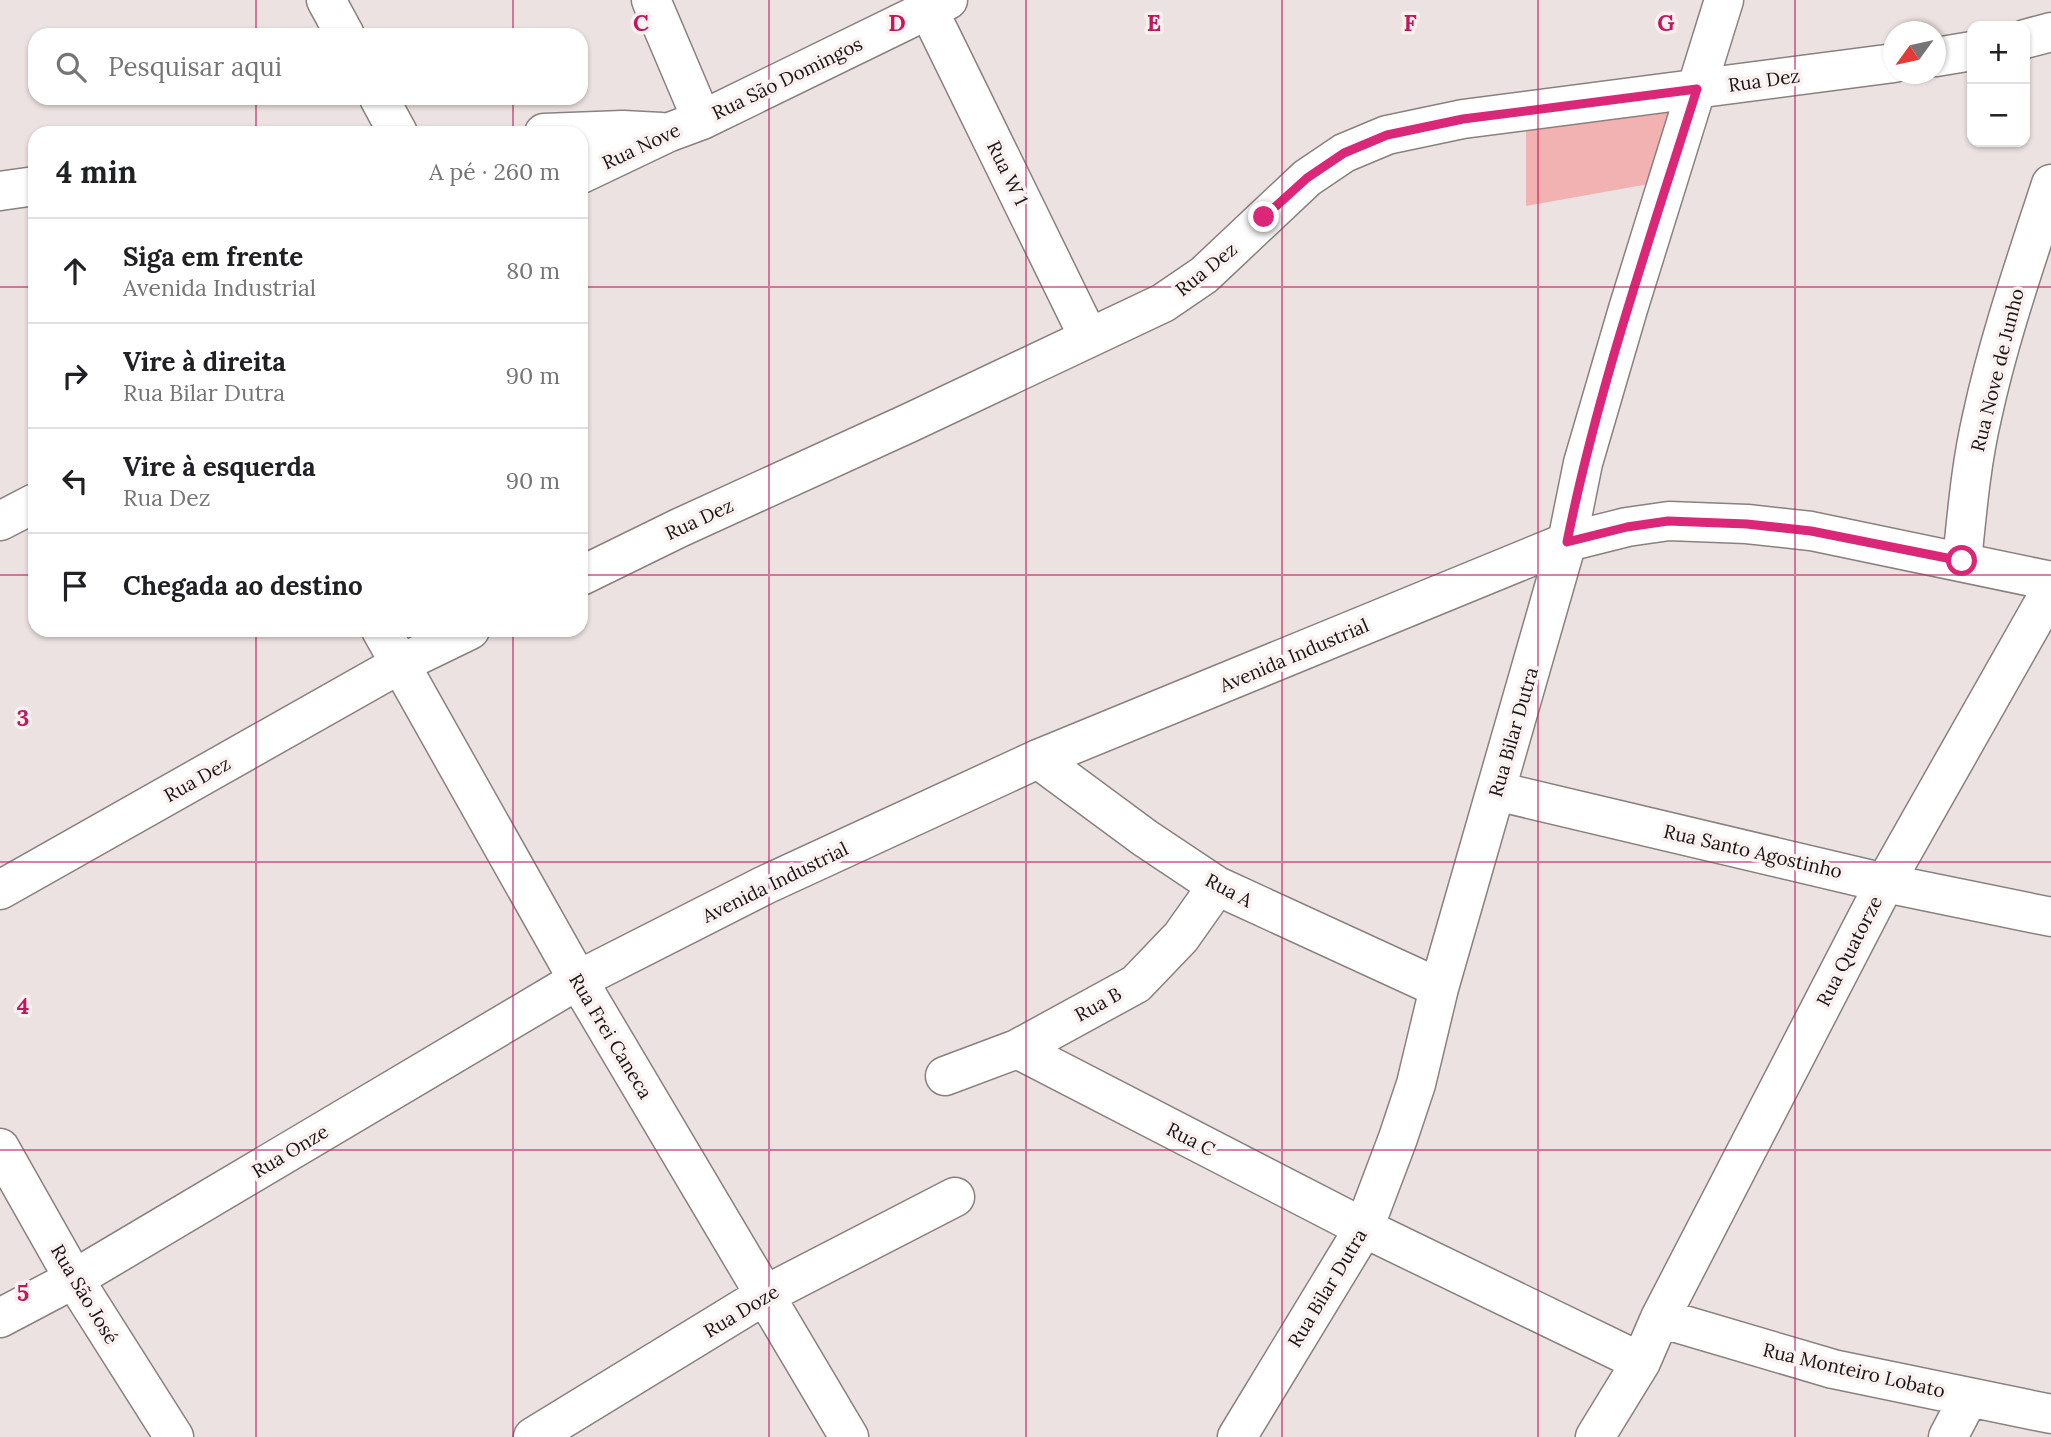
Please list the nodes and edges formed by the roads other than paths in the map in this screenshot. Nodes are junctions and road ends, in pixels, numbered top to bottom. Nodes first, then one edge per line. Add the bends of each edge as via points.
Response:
1 (326, 0) edge
2 (651, 0) edge
3 (1724, 0) edge
4 (938, 5) edge
5 (341, 28) edge
6 (2051, 32) edge
7 (2030, 38) edge
8 (1967, 52) edge
9 (1946, 55) edge
10 (1883, 64) edge
11 (1697, 89) junction
12 (383, 105) edge
13 (394, 126) edge
14 (685, 126) junction
15 (588, 131) edge
16 (588, 171) edge
17 (2051, 184) edge
18 (28, 187) edge
19 (0, 191) edge
20 (1088, 336) junction
21 (28, 507) edge
22 (0, 521) edge
23 (1567, 542) junction
24 (1962, 561) junction
25 (588, 573) edge
26 (2051, 580) edge
27 (2051, 590) edge
28 (385, 637) edge
29 (456, 637) edge
30 (400, 664) junction
31 (1038, 759) junction
32 (1496, 790) junction
33 (1885, 883) junction
34 (1217, 886) junction
35 (0, 890) edge
36 (2051, 917) edge
37 (578, 980) junction
38 (1439, 988) junction
39 (1017, 1049) junction
40 (945, 1076) dead end
41 (0, 1149) edge
42 (956, 1197) dead end
43 (1364, 1228) junction
44 (74, 1279) junction
45 (765, 1296) junction
46 (0, 1318) edge
47 (1660, 1318) junction
48 (1641, 1362) junction
49 (1969, 1397) junction
50 (2051, 1414) edge
51 (174, 1437) edge
52 (533, 1437) edge
53 (849, 1437) edge
54 (1237, 1437) edge
55 (1595, 1437) edge
56 (1948, 1437) edge

1 - 5 street
2 - 14 street
3 - 11 street, Rua Bilar Dutra
4 - 14 street, Rua São Domingos
4 - 20 street, Rua W 1
6 - 7 street
8 - 9 street
10 - 11 street, Rua Dez
11 - 20 street, Rua Dez via 1463,119 1387,135 1344,153 1307,178 1228,254 1163,303
11 - 23 street, Rua Bilar Dutra via 1583,463
12 - 13 street
14 - 15 street
14 - 16 street, Rua Nove
17 - 24 street, Rua Nove de Junho via 1982,416
18 - 19 street
20 - 25 street, Rua Dez
21 - 22 street
23 - 24 street, Avenida Industrial via 1668,521 1734,524 1811,531
23 - 31 street, Avenida Industrial
23 - 32 street, Rua Bilar Dutra
24 - 26 street, Avenida Industrial
27 - 33 street, Rua Quatorze
28 - 30 street, Rua Frei Caneca
29 - 30 street, Rua Dez
30 - 35 street, Rua Dez
30 - 37 street, Rua Frei Caneca
31 - 34 street, Rua A
31 - 37 street, Avenida Industrial via 765,885
32 - 33 street, Rua Santo Agostinho
32 - 38 street, Rua Bilar Dutra
33 - 36 street, Rua Santo Agostinho
33 - 47 street, Rua Quatorze
34 - 38 street, Rua A
34 - 39 street, Rua B via 1181,937 1136,984
37 - 44 street, Rua Onze
37 - 45 street, Rua Frei Caneca
38 - 43 street, Rua Bilar Dutra via 1416,1084
39 - 40 street, Rua B
39 - 43 street, Rua C
41 - 44 street, Rua São José
42 - 45 street, Rua Doze
43 - 48 street
43 - 54 street, Rua Bilar Dutra
44 - 46 street, Rua Onze
44 - 51 street, Rua São José
45 - 52 street, Rua Doze
45 - 53 street, Rua Frei Caneca
47 - 48 street, Rua Quatorze
47 - 49 street, Rua Monteiro Lobato via 1833,1369
48 - 55 street, Rua Quatorze
49 - 50 street, Rua Monteiro Lobato
49 - 56 street

